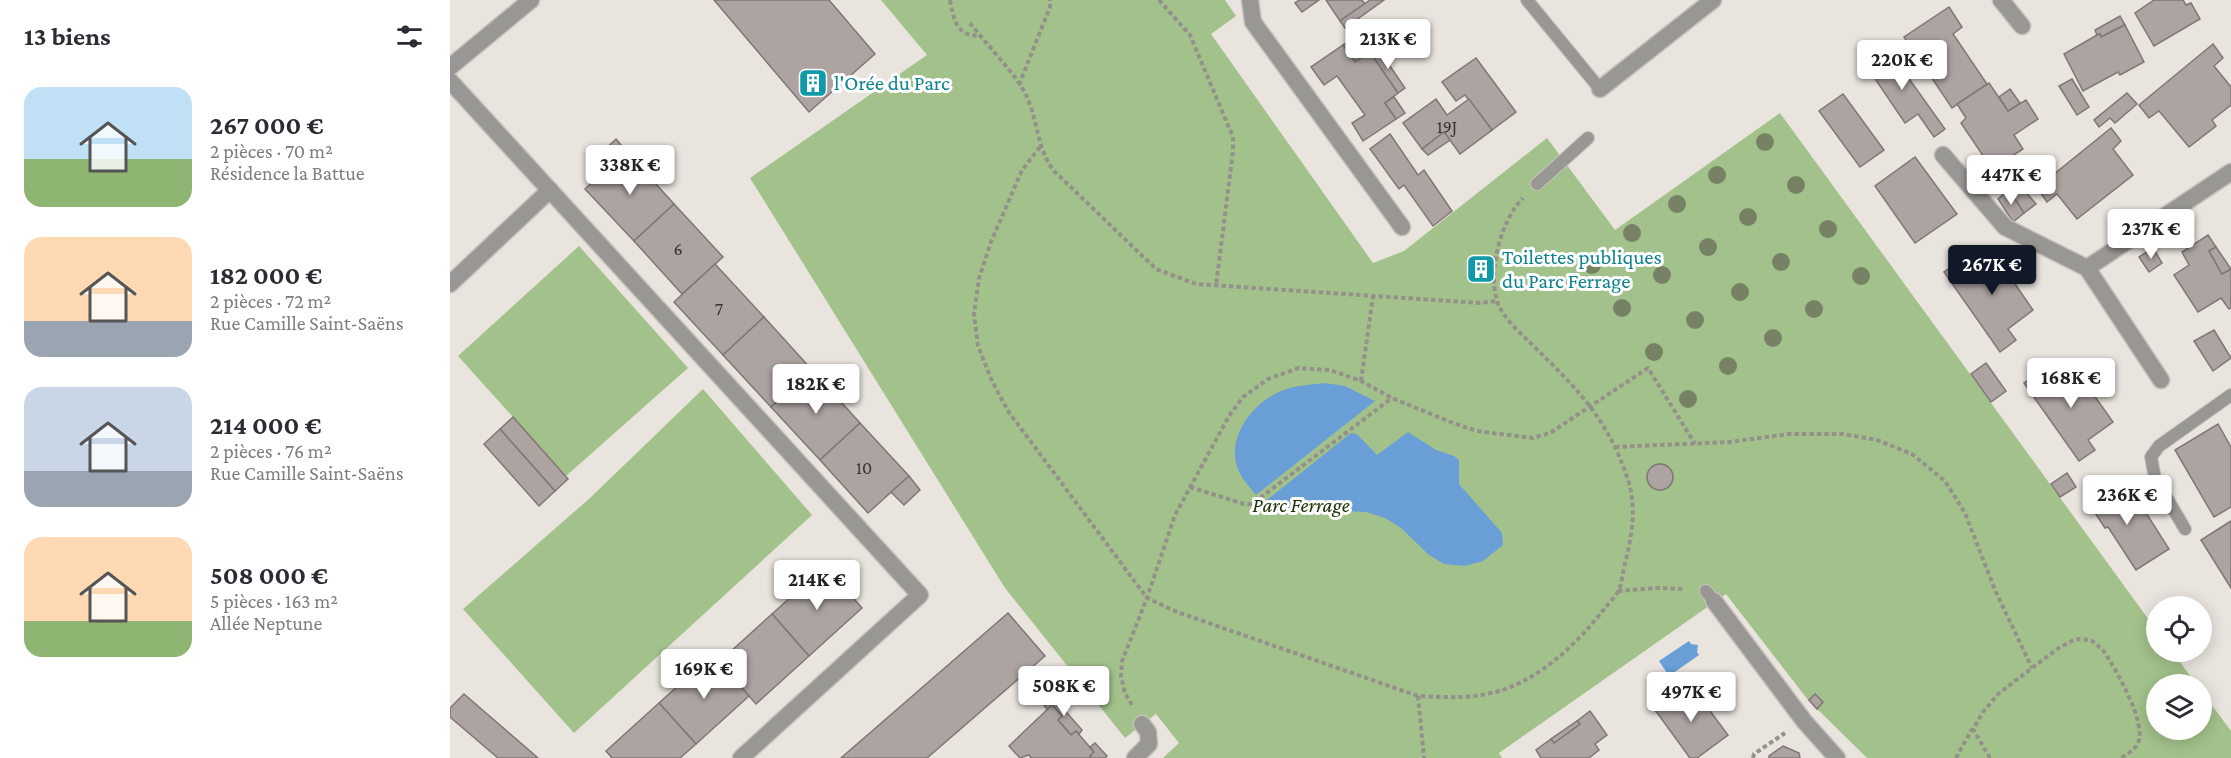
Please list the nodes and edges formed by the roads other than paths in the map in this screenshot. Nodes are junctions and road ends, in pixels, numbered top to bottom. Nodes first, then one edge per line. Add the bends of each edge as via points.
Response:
1 (531, 0) edge
2 (1250, 0) edge
3 (1527, 0) edge
4 (1713, 0) edge
5 (2001, 0) edge
6 (2022, 26) dead end
7 (450, 67) edge
8 (450, 81) edge
9 (1600, 89) joint
10 (1588, 138) dead end
11 (1943, 155) dead end
12 (2231, 172) edge
13 (1537, 184) road end
14 (550, 190) junction
15 (1402, 226) dead end
16 (2087, 268) junction
17 (450, 284) edge
18 (2161, 380) dead end
19 (2231, 395) edge
20 (2185, 529) dead end
21 (1710, 596) road end
22 (1142, 724) road end
23 (741, 758) edge
24 (1135, 758) edge
25 (1837, 758) edge

1 - 7 street
2 - 15 street via 1253,22
3 - 9 lane
4 - 9 street
5 - 6 street
8 - 14 street
10 - 13 lane
11 - 16 street via 2005,228
12 - 16 street
14 - 17 street
14 - 23 street via 920,595
16 - 18 street
19 - 20 lane via 2159,446 2151,457 2155,478
21 - 25 street via 1804,721
22 - 24 street via 1148,732 1149,744

